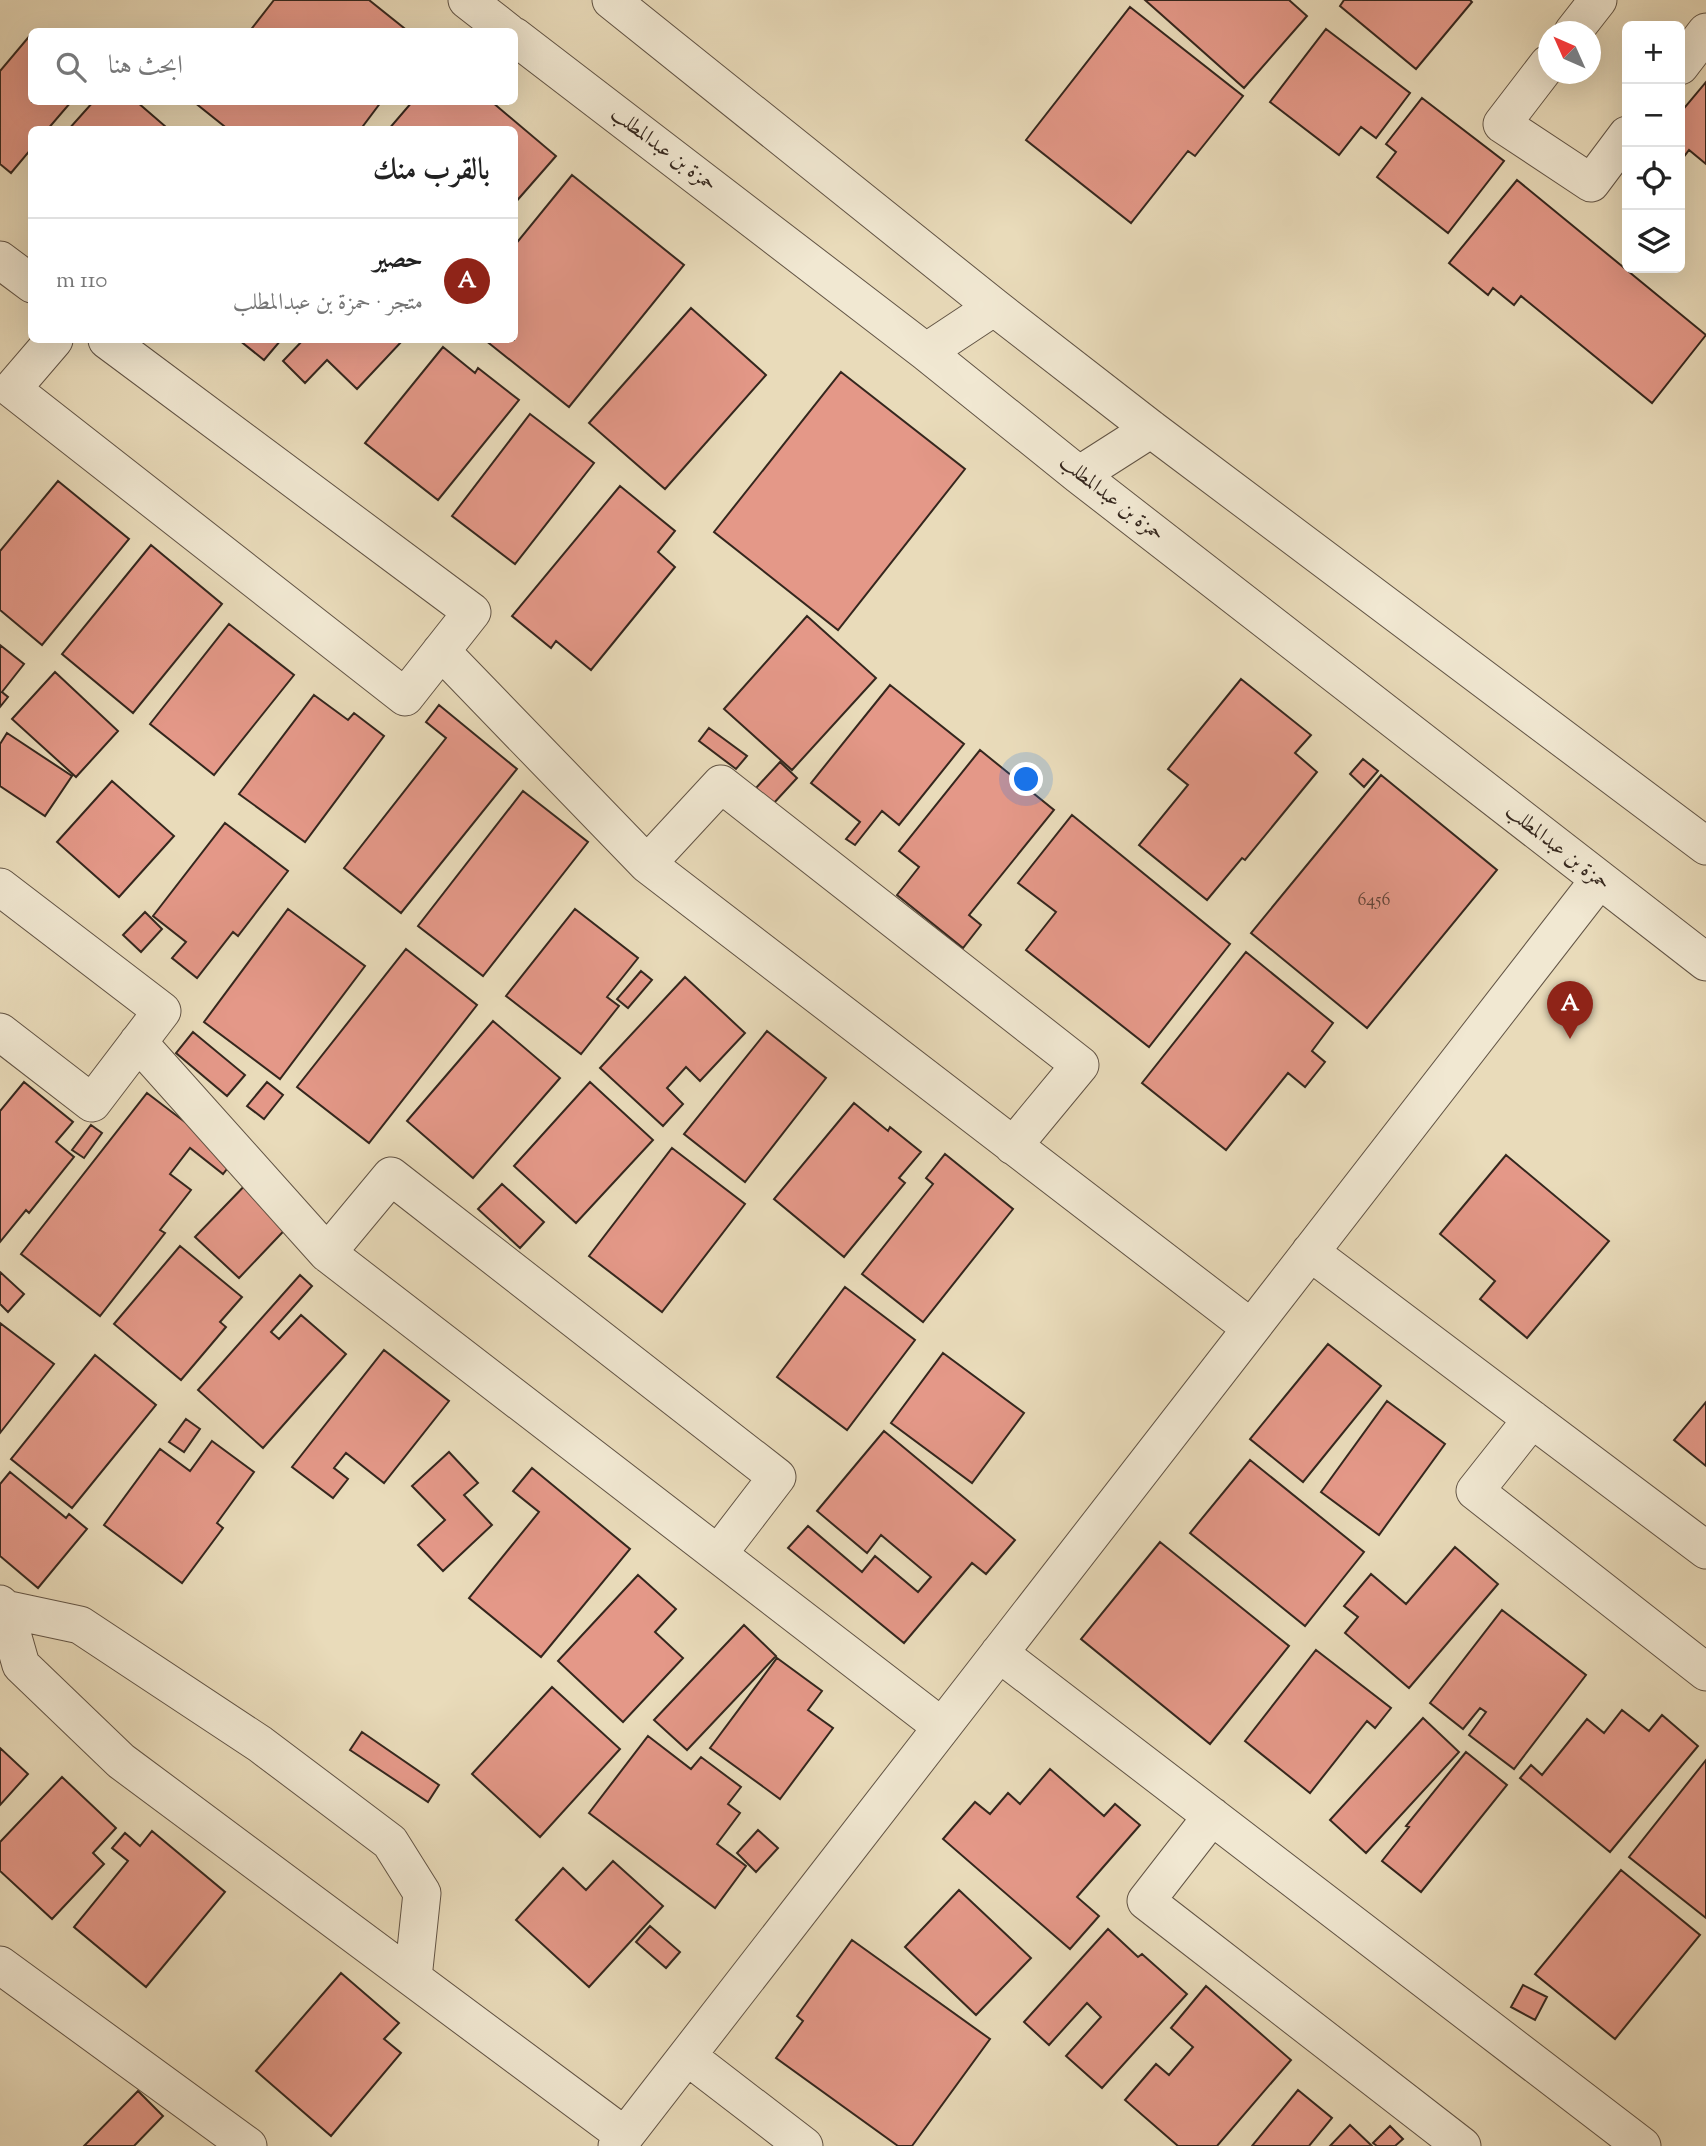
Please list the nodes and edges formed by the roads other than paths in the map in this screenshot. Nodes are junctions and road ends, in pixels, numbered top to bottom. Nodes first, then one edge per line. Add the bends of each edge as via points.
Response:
1 (467, 0) edge
2 (611, 0) edge
3 (1598, 0) edge
4 (1582, 21) edge
5 (503, 28) edge
6 (1706, 32) edge
7 (518, 39) edge
8 (1685, 59) edge
9 (1538, 78) edge
10 (1622, 142) edge
11 (0, 260) edge
12 (28, 281) edge
13 (994, 307) junction
14 (51, 343) edge
15 (111, 343) edge
16 (926, 352) junction
17 (1151, 429) junction
18 (1079, 475) junction
19 (441, 651) junction
20 (1706, 846) edge
21 (647, 864) junction
22 (1599, 880) junction
23 (0, 887) edge
24 (1706, 962) edge
25 (0, 1032) edge
26 (138, 1042) junction
27 (1013, 1146) junction
28 (1310, 1252) junction
29 (327, 1253) junction
30 (1251, 1328) junction
31 (1532, 1419) junction
32 (1706, 1550) edge
33 (718, 1554) junction
34 (3, 1606) edge
35 (999, 1653) junction
36 (1706, 1672) edge
37 (942, 1727) junction
38 (1212, 1816) junction
39 (0, 1965) edge
40 (413, 1978) junction
41 (687, 2056) junction
42 (621, 2141) edge
43 (248, 2146) edge
44 (804, 2146) edge
45 (1462, 2146) edge
46 (1642, 2146) edge

1 - 5 street
2 - 13 street
3 - 4 street
6 - 8 street
7 - 16 street, حمزة بن عبدالمطلب
9 - 10 street via 1502,124 1591,183
11 - 12 street
13 - 16 street
13 - 17 street
14 - 19 street via 12,389 405,697
15 - 19 street via 472,612
16 - 18 street, حمزة بن عبدالمطلب
17 - 18 street
17 - 20 street
18 - 22 street, حمزة بن عبدالمطلب
19 - 21 street
21 - 27 street
21 - 27 street via 720,783 1080,1065
22 - 24 street, حمزة بن عبدالمطلب
22 - 28 street
23 - 26 street via 162,1011
25 - 26 street via 92,1103
26 - 29 street
27 - 30 street
28 - 30 street
28 - 31 street
29 - 33 street
29 - 33 street via 391,1176 777,1477
30 - 35 street
31 - 32 street
31 - 36 street via 1475,1491
33 - 37 street
34 - 40 street via 21,1665 121,1761
34 - 40 street via 80,1625 260,1744 390,1842 422,1893
35 - 37 street
35 - 38 street
37 - 41 street
38 - 45 street via 1146,1901
38 - 46 street
39 - 43 street
40 - 42 street
41 - 42 street
41 - 44 street

